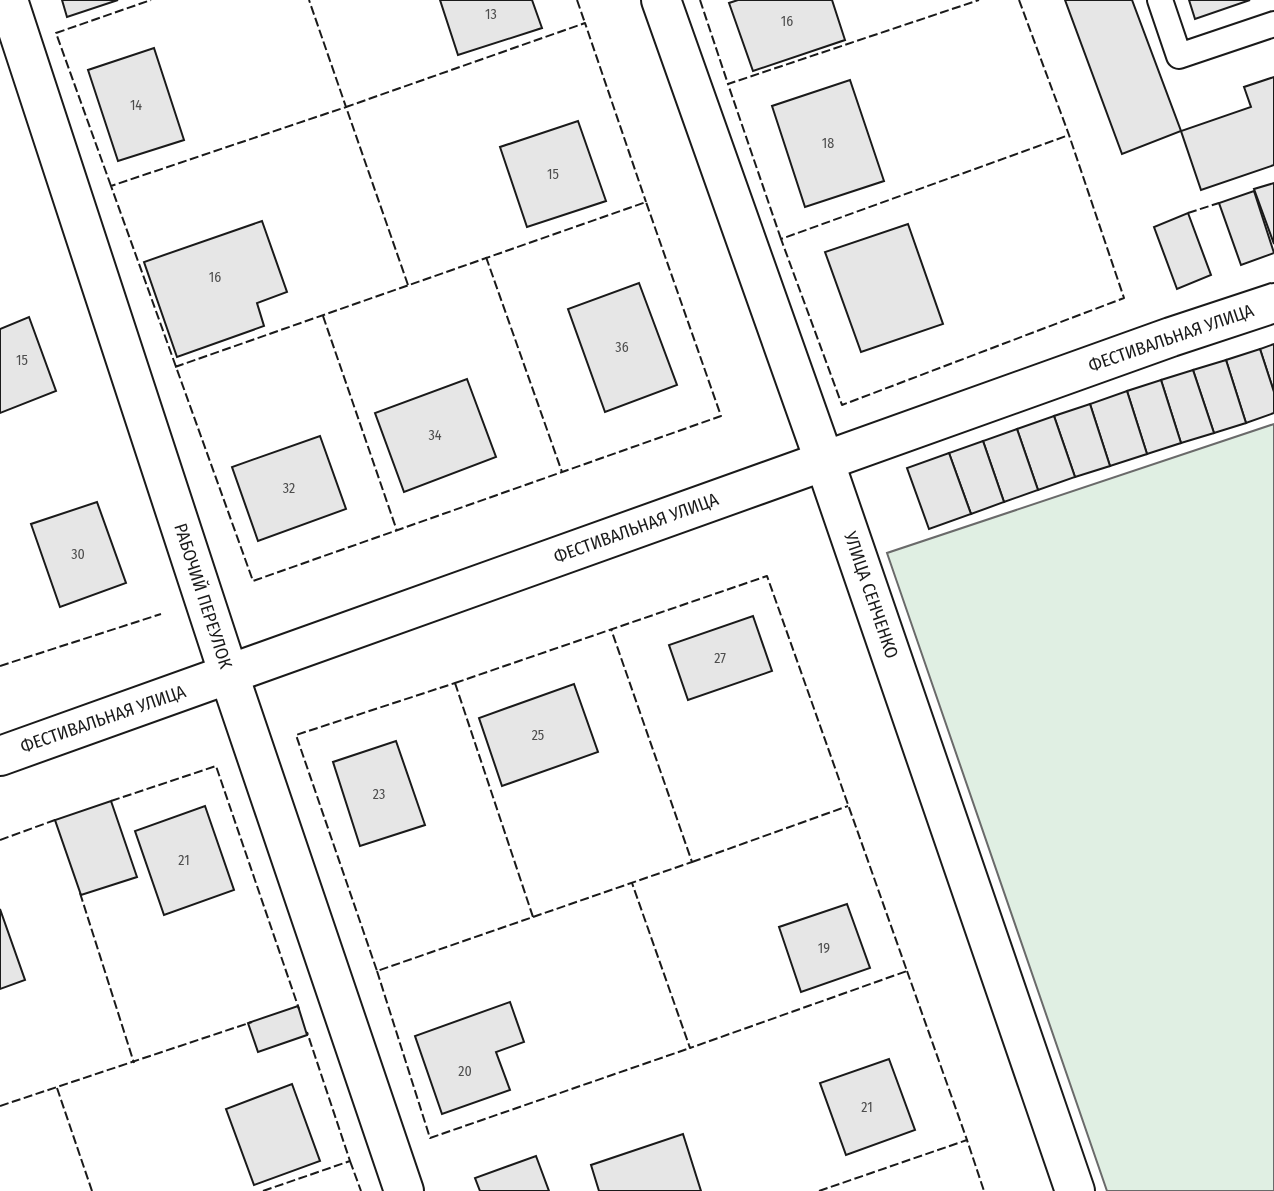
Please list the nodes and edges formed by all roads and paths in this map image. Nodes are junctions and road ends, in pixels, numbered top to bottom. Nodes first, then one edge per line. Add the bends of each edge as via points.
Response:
1 (8, 0) edge
2 (662, 0) edge
3 (1160, 0) edge
4 (1274, 24) edge
5 (1274, 303) edge
6 (824, 460) junction
7 (229, 675) junction
8 (0, 756) edge
9 (404, 1191) edge
10 (1075, 1191) edge

1 - 7 street, РАБОЧИЙ ПЕРЕУЛОК
2 - 6 street, УЛИЦА СЕНЧЕНКО
3 - 4 lane via 1179,56
5 - 6 street, ФЕСТИВАЛЬНАЯ УЛИЦА
6 - 7 street, ФЕСТИВАЛЬНАЯ УЛИЦА
6 - 10 street, УЛИЦА СЕНЧЕНКО
7 - 8 street, ФЕСТИВАЛЬНАЯ УЛИЦА
7 - 9 street, РАБОЧИЙ ПЕРЕУЛОК

